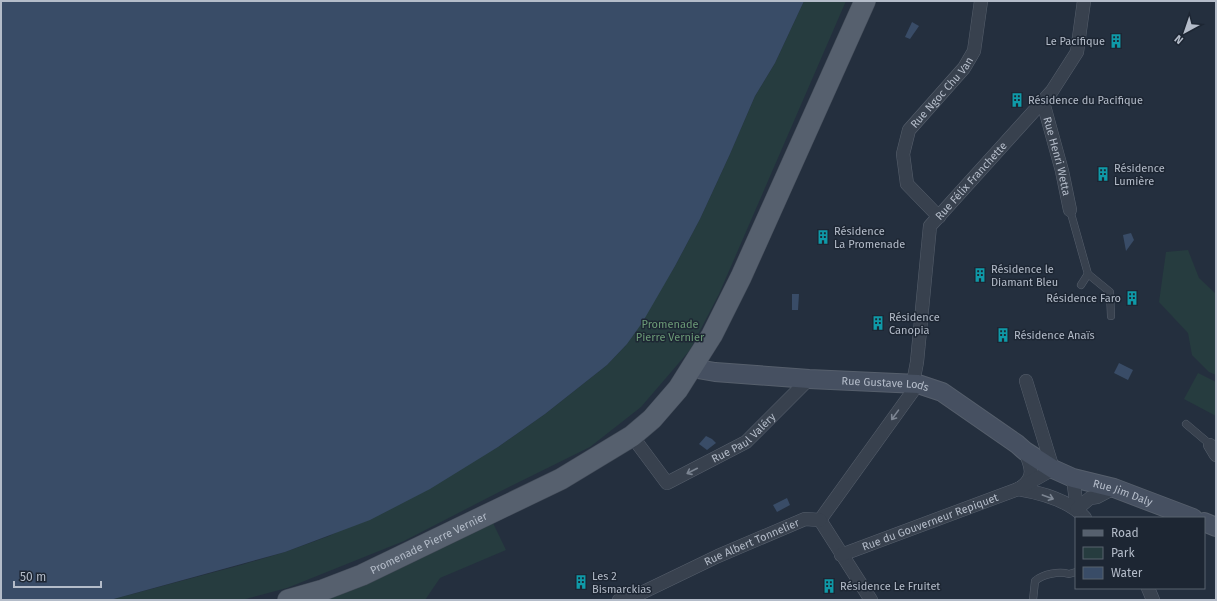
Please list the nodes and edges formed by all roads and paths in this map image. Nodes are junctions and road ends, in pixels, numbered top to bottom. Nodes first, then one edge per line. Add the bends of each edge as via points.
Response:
1 (865, 1) edge
2 (981, 1) edge
3 (1084, 1) edge
4 (1043, 102) junction
5 (1070, 210) joint
6 (939, 217) junction
7 (1088, 274) junction
8 (1081, 286) dead end
9 (1111, 316) dead end
10 (692, 368) junction
11 (809, 379) junction
12 (1026, 381) dead end
13 (916, 383) junction
14 (1186, 424) dead end
15 (632, 436) junction
16 (1214, 450) edge
17 (1025, 451) junction
18 (1053, 469) junction
19 (1074, 478) junction
20 (1114, 488) junction
21 (1018, 489) junction
22 (1081, 514) edge
23 (1190, 517) edge
24 (820, 520) junction
25 (1205, 522) edge
26 (1216, 526) edge
27 (841, 555) junction
28 (1075, 572) edge
29 (1148, 589) edge
30 (288, 600) edge
31 (621, 600) edge
32 (871, 600) edge
33 (1033, 600) edge
34 (1153, 600) edge

1 - 10 main road, Promenade Pierre Vernier via 741,277
2 - 6 street, Rue Ngoc Chu Van via 974,51 964,68 909,130 903,154 907,184
3 - 4 street, Rue Félix Franchette via 1077,52
4 - 5 street, Rue Henri Wetta
4 - 6 street, Rue Félix Franchette
5 - 7 lane
6 - 13 street, Rue Félix Franchette via 930,226
7 - 8 lane
7 - 9 lane via 1110,292
10 - 11 street, Rue Gustave Lods
10 - 15 main road, Promenade Pierre Vernier via 652,419
11 - 13 street, Rue Gustave Lods
11 -> 15 street, Rue Paul Valéry via 746,442 667,483
12 - 18 street
13 - 17 street, Rue Gustave Lods via 942,392
13 -> 24 street
14 - 16 lane
15 - 30 main road, Promenade Pierre Vernier via 561,479 362,575
17 - 18 street, Rue Gustave Lods
17 - 21 street via 1032,471 1029,480
18 - 19 street, Rue Jim Daly
18 - 21 street, Rue du Gouverneur Repiquet
19 - 20 street, Rue Jim Daly
19 - 22 street
20 - 22 street via 1090,498
20 - 23 street, Rue Jim Daly
21 -> 22 street via 1040,494
21 - 27 street, Rue du Gouverneur Repiquet
24 - 27 street
24 - 31 street, Rue Albert Tonnelier via 805,519
25 - 26 street
27 - 32 street
28 - 33 lane via 1040,577 1035,582
29 - 34 street

